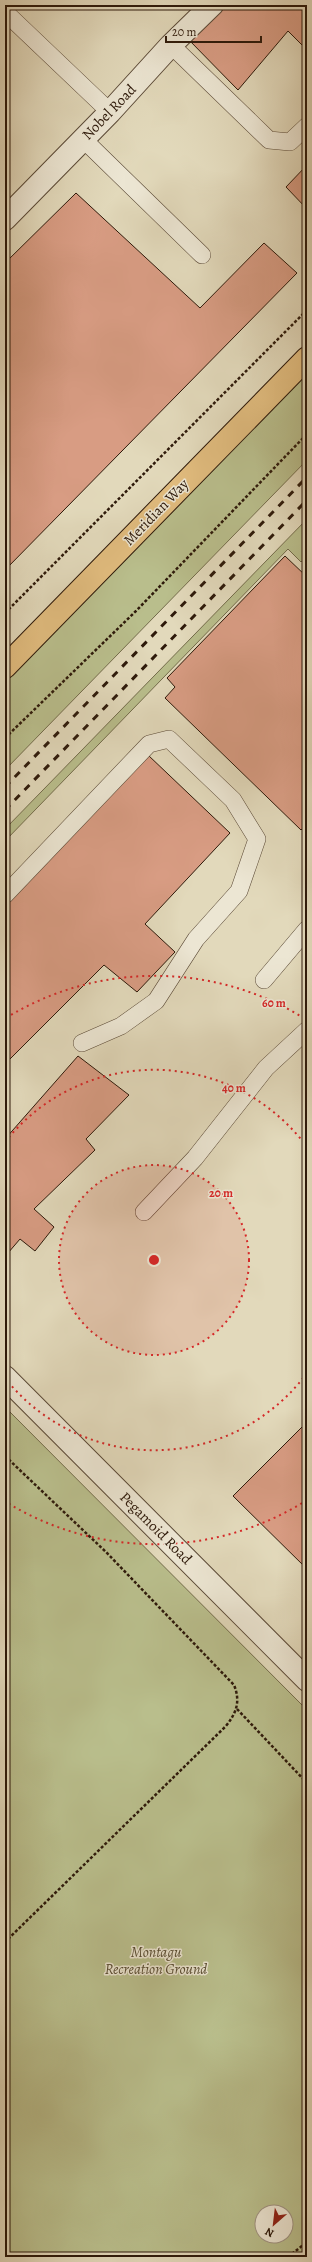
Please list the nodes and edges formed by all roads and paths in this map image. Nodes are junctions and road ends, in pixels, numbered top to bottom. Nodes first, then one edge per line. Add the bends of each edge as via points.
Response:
1 (212, 5) edge
2 (5, 12) edge
3 (171, 45) junction
4 (110, 112) junction
5 (307, 126) edge
6 (83, 140) junction
7 (5, 219) edge
8 (202, 255) dead end
9 (307, 310) edge
10 (307, 358) edge
11 (307, 434) edge
12 (5, 613) edge
13 (5, 667) edge
14 (5, 738) edge
15 (5, 895) edge
16 (307, 929) edge
17 (264, 980) dead end
18 (307, 1030) edge
19 (82, 1043) dead end
20 (144, 1212) dead end
21 (5, 1377) edge
22 (5, 1456) edge
23 (307, 1680) edge
24 (237, 1709) junction
25 (307, 1783) edge
26 (5, 1942) edge
27 (307, 2242) edge
28 (288, 2257) edge

1 - 3 street, Nobel Road
2 - 4 lane
3 - 4 street, Nobel Road
3 - 5 lane via 269,140 290,142
4 - 6 street, Nobel Road
6 - 7 street, Nobel Road
6 - 8 lane
9 - 12 path
10 - 13 main road, Meridian Way
11 - 14 path via 136,611
15 - 19 lane via 149,744 169,739 233,800 257,839 239,891 196,939 156,1001 121,1026
16 - 17 lane
18 - 20 lane via 266,1068 195,1158
21 - 23 street, Pegamoid Road
22 - 24 path via 106,1552 234,1685 238,1695
24 - 25 path
24 - 26 path via 225,1727
27 - 28 path

